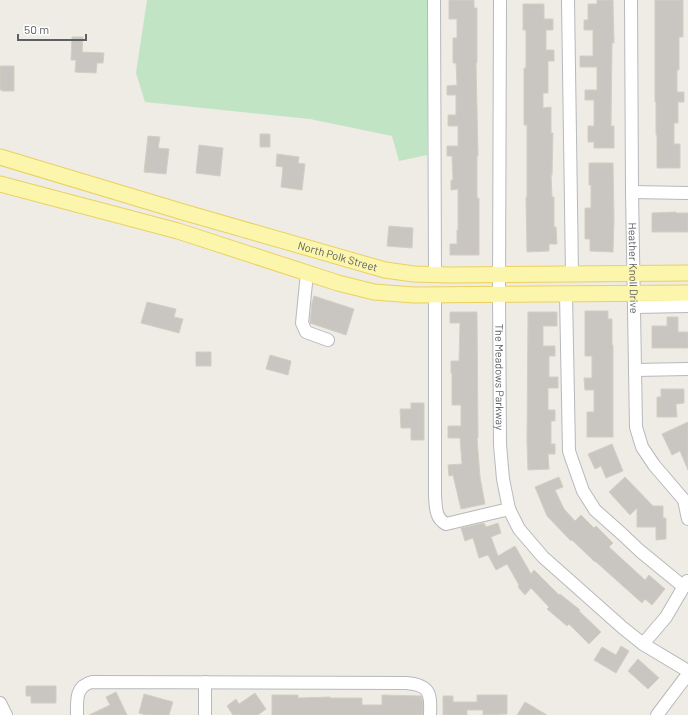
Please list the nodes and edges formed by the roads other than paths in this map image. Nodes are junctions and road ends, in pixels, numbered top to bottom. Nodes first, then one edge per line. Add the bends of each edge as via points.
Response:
1 (434, 0) edge
2 (500, 0) edge
3 (568, 0) edge
4 (631, 0) edge
5 (0, 156) edge
6 (0, 184) edge
7 (632, 192) junction
8 (688, 193) edge
9 (183, 212) junction
10 (178, 231) junction
11 (307, 273) junction
12 (634, 273) junction
13 (688, 273) edge
14 (572, 274) junction
15 (435, 275) junction
16 (499, 275) junction
17 (688, 293) edge
18 (499, 294) junction
19 (566, 294) junction
20 (435, 295) junction
21 (634, 300) junction
22 (688, 306) edge
23 (328, 340) dead end
24 (688, 369) edge
25 (635, 370) junction
26 (686, 499) edge
27 (509, 509) junction
28 (688, 519) edge
29 (686, 584) edge
30 (643, 644) junction
31 (688, 671) edge
32 (688, 674) edge
33 (205, 682) junction
34 (0, 703) edge
35 (6, 715) edge
36 (77, 715) edge
37 (205, 715) edge
38 (430, 715) edge
39 (657, 715) edge

1 - 15 street
2 - 16 street, The Meadows Parkway
3 - 14 street
4 - 7 street, Heather Knoll Drive
5 - 9 main road, North Polk Street
6 - 10 main road
7 - 8 street
7 - 12 street, Heather Knoll Drive
9 - 10 main road
9 - 15 main road, North Polk Street via 386,270
10 - 11 main road
11 - 20 main road via 374,292
11 - 23 street via 302,324 306,332
12 - 13 main road, North Polk Street
12 - 14 main road, North Polk Street
12 - 21 street, Heather Knoll Drive
14 - 16 main road, North Polk Street
15 - 16 main road, North Polk Street
16 - 18 street, The Meadows Parkway
17 - 21 main road
18 - 19 main road
18 - 20 main road
18 - 27 street, The Meadows Parkway via 500,445
19 - 21 main road
19 - 29 street via 570,457 583,491 595,510 640,551
20 - 27 street via 437,515 440,521 446,524
21 - 22 street
21 - 25 street, Heather Knoll Drive
24 - 25 street
25 - 26 street, Heather Knoll Drive via 636,426 642,447 654,465
26 - 28 street, Heather Knoll Drive
27 - 30 street, The Meadows Parkway via 519,530 543,557
29 - 30 street via 666,617
30 - 31 street, The Meadows Parkway
32 - 39 street
33 - 36 street via 88,683 78,695
33 - 37 street
33 - 38 street via 416,684 422,686 430,697
34 - 35 street

